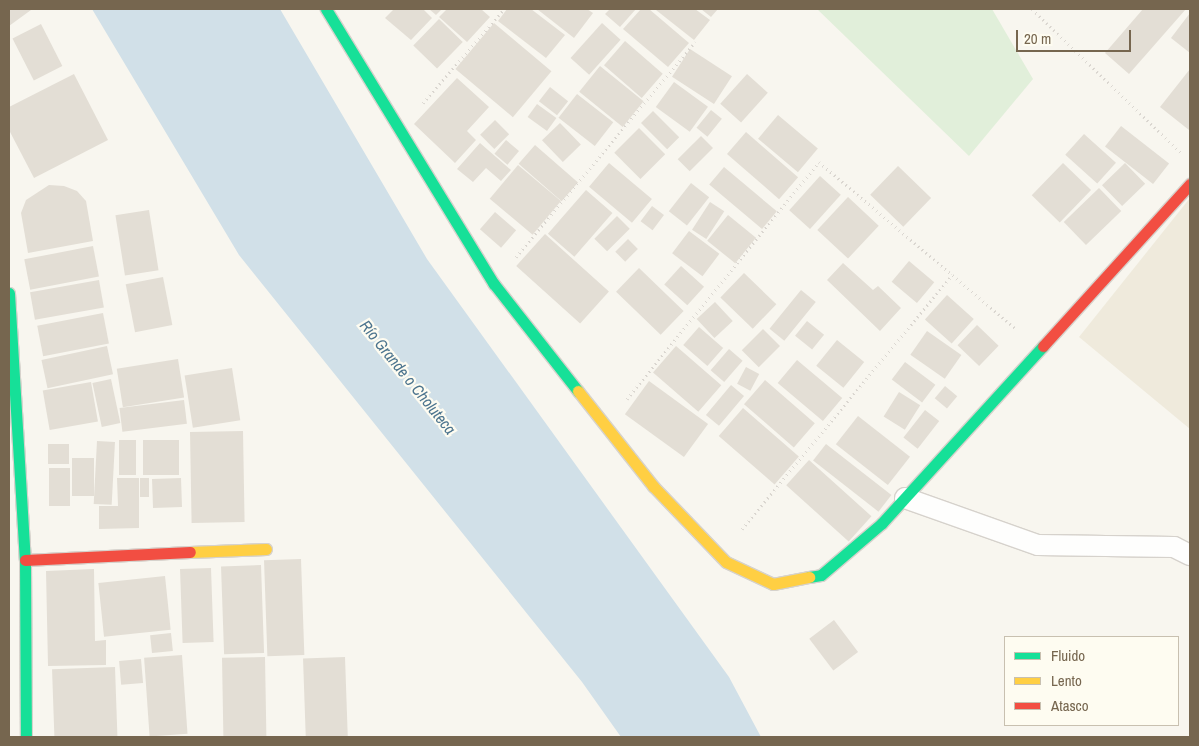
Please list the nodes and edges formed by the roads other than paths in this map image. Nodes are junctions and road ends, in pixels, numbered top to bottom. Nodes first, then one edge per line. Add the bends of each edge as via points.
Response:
1 (326, 9) edge
2 (1190, 184) edge
3 (9, 294) edge
4 (905, 498) junction
5 (266, 549) dead end
6 (1190, 555) edge
7 (25, 560) junction
8 (26, 737) edge

1 - 4 street via 494,284 653,486 726,562 773,584 821,575 882,524
2 - 4 street
3 - 7 street
4 - 6 lane via 1038,545 1174,547
5 - 7 street
7 - 8 street

